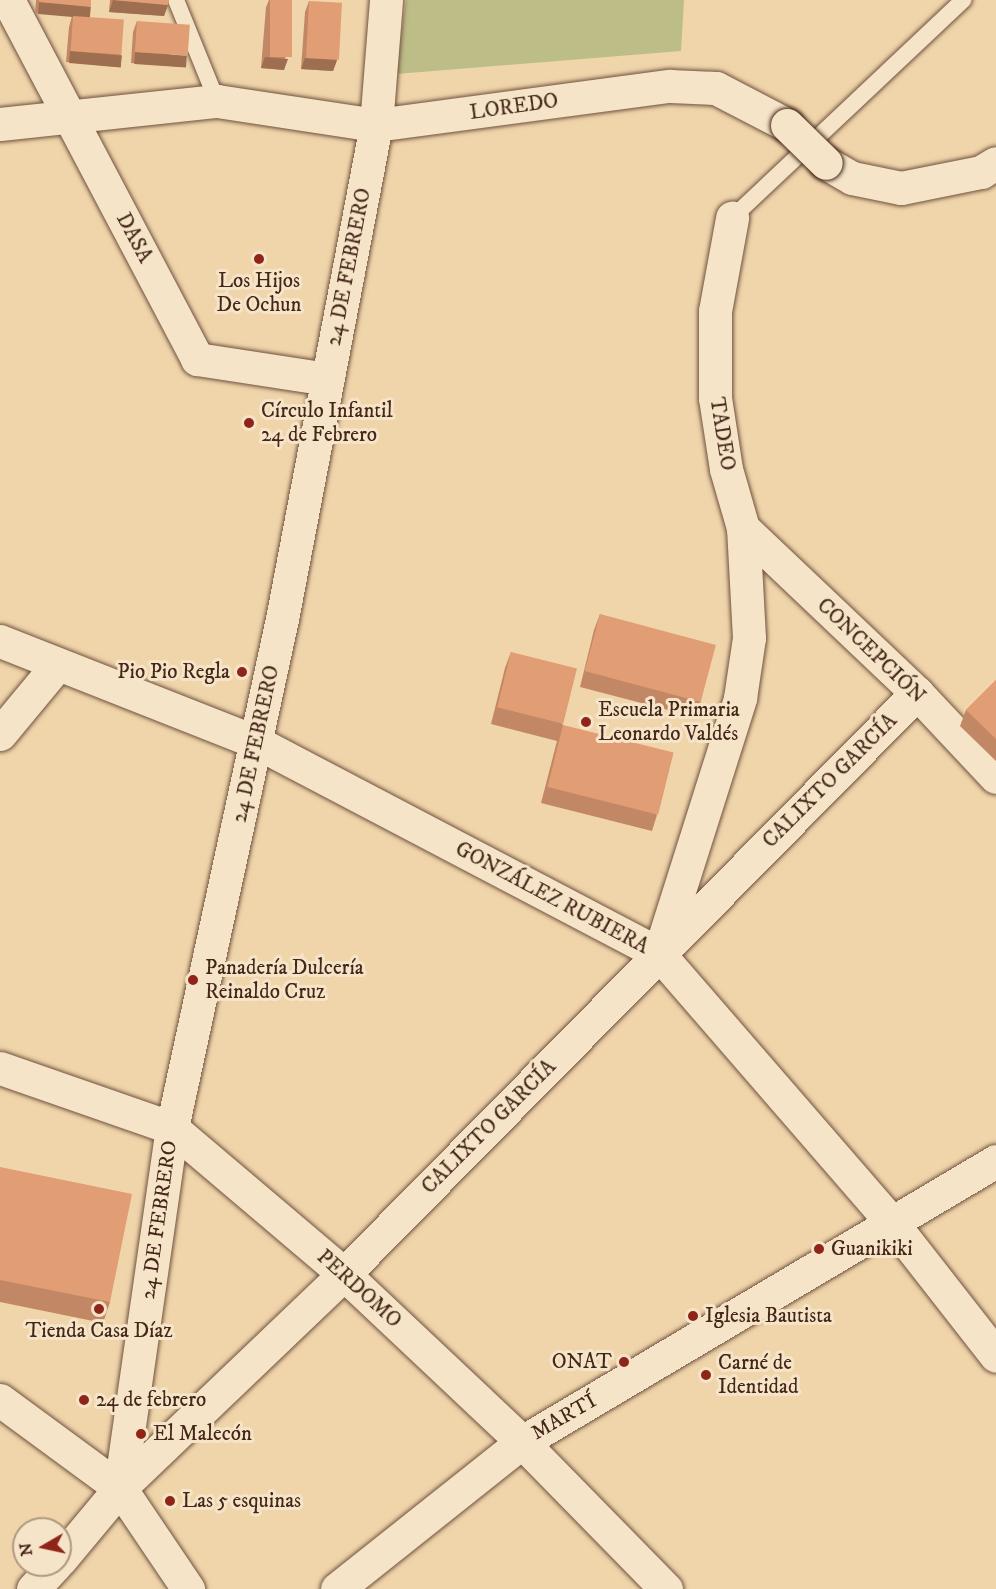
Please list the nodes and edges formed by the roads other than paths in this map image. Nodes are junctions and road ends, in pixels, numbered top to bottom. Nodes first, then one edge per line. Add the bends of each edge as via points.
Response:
1 (8, 0) edge
2 (176, 0) edge
3 (386, 0) edge
4 (963, 0) edge
5 (217, 102) junction
6 (70, 117) junction
7 (0, 124) edge
8 (376, 125) junction
9 (996, 163) edge
10 (732, 218) joint
11 (327, 379) junction
12 (743, 528) junction
13 (0, 641) edge
14 (57, 665) junction
15 (916, 693) junction
16 (0, 734) edge
17 (256, 742) junction
18 (996, 777) edge
19 (659, 954) junction
20 (0, 1068) edge
21 (172, 1128) junction
22 (996, 1161) edge
23 (893, 1224) junction
24 (344, 1274) junction
25 (996, 1356) edge
26 (0, 1400) edge
27 (522, 1442) junction
28 (120, 1488) junction
29 (72, 1546) edge
30 (44, 1577) edge
31 (33, 1589) edge
32 (188, 1589) edge
33 (337, 1589) edge
34 (666, 1589) edge

1 - 6 street, DASA
2 - 5 lane
3 - 8 street, 24 DE FEBRERO
4 - 10 lane, TADEO
5 - 6 street, LOREDO
5 - 8 street, LOREDO
6 - 7 street, LOREDO
6 - 11 street, DASA via 197,359
8 - 9 street, LOREDO, bridge via 670,86 716,88 787,125 826,163 852,178 901,188 981,172
8 - 11 street, 24 DE FEBRERO
10 - 12 street, TADEO via 716,311 715,398 726,469
11 - 17 street, 24 DE FEBRERO
12 - 15 street, CONCEPCIÓN
12 - 19 street, TADEO via 749,638 740,698
13 - 14 street, GONZÁLEZ RUBIERA
14 - 16 street
14 - 17 street, GONZÁLEZ RUBIERA
15 - 18 street, CONCEPCIÓN
15 - 19 street, CALIXTO GARCÍA
17 - 19 street, GONZÁLEZ RUBIERA
17 - 21 street, 24 DE FEBRERO
19 - 23 street, GONZÁLEZ RUBIERA
19 - 24 street, CALIXTO GARCÍA
20 - 21 street, PERDOMO
21 - 24 street, PERDOMO
21 - 28 street, 24 DE FEBRERO
22 - 23 street, MARTÍ
23 - 25 street, GONZÁLEZ RUBIERA
23 - 27 street, MARTÍ
24 - 27 street, PERDOMO
24 - 28 street, CALIXTO GARCÍA
26 - 28 street
27 - 33 street, MARTÍ
27 - 34 street, PERDOMO
28 - 29 street, CALIXTO GARCÍA
28 - 32 street
30 - 31 street

